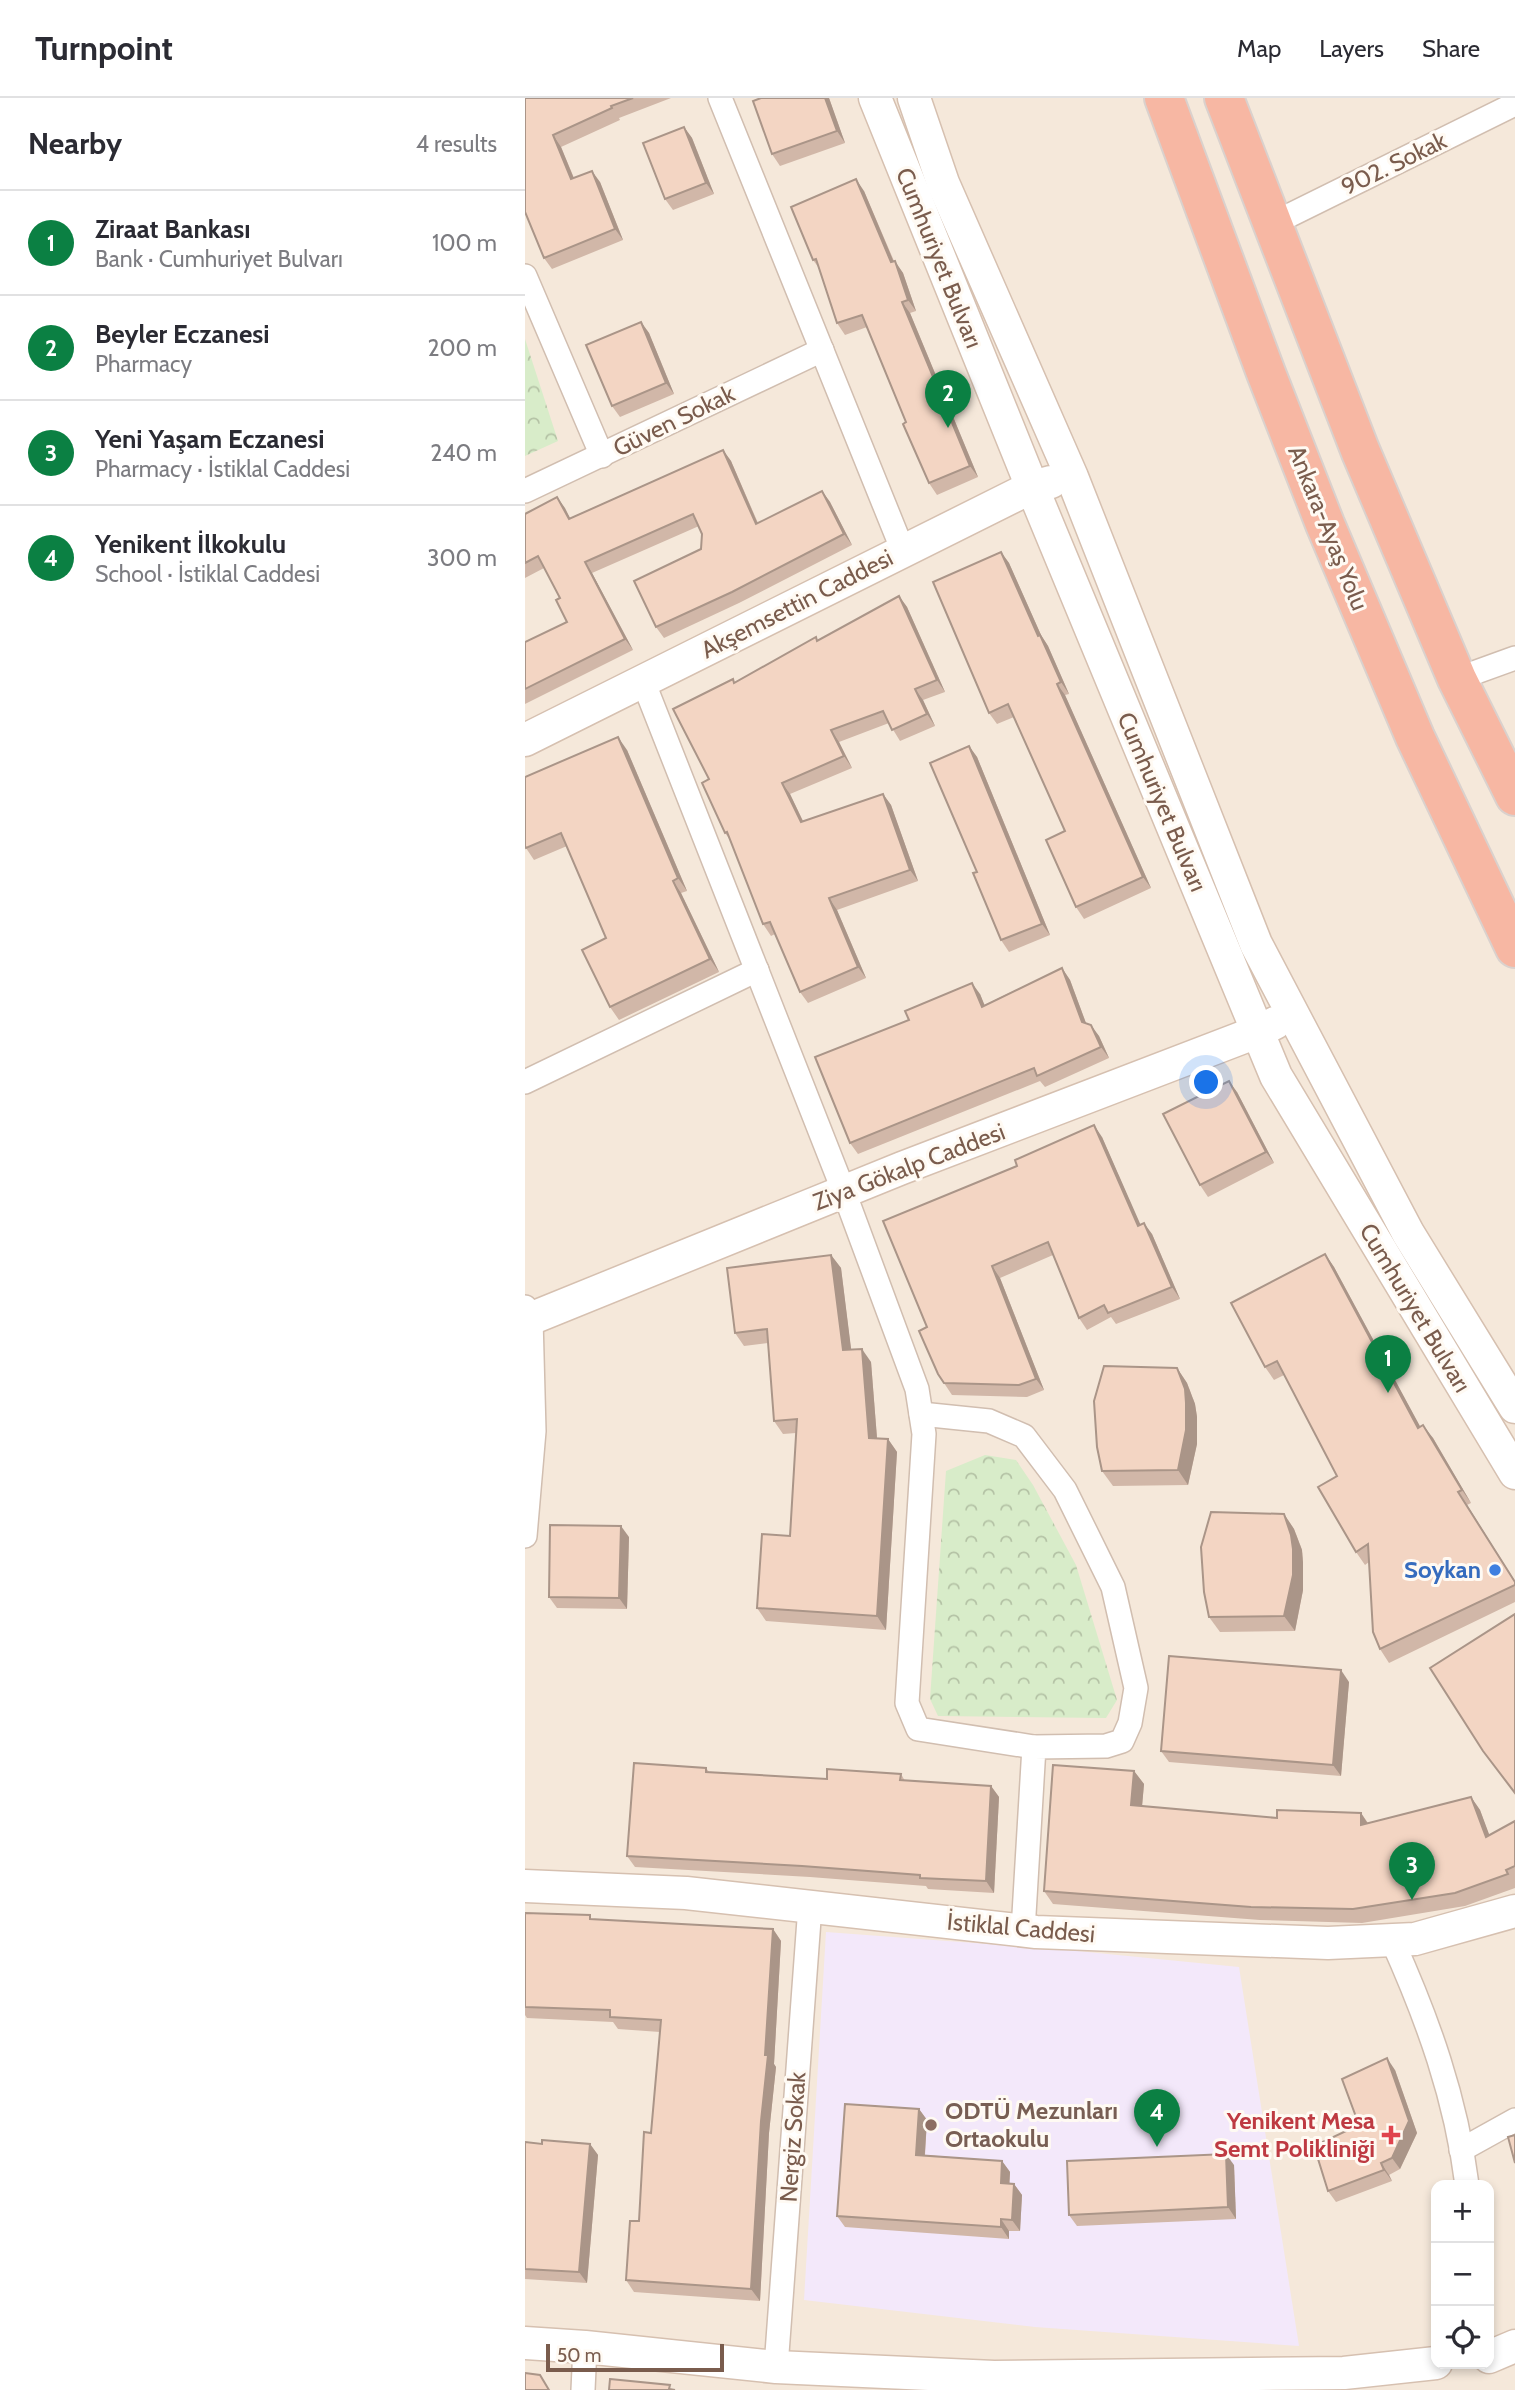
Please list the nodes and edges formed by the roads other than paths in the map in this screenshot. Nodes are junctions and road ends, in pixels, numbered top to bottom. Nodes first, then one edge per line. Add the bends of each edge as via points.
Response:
1 (720, 98) edge
2 (875, 98) edge
3 (913, 98) edge
4 (1164, 98) edge
5 (1224, 98) edge
6 (1515, 104) edge
7 (1272, 224) junction
8 (525, 276) edge
9 (822, 350) junction
10 (602, 456) junction
11 (1072, 477) junction
12 (1032, 487) junction
13 (525, 491) edge
14 (903, 551) junction
15 (1515, 658) edge
16 (1457, 679) junction
17 (643, 681) junction
18 (525, 740) edge
19 (1515, 796) edge
20 (1515, 948) edge
21 (757, 970) junction
22 (1293, 1013) junction
23 (1257, 1032) junction
24 (525, 1082) edge
25 (844, 1192) junction
26 (527, 1315) edge
27 (1515, 1407) edge
28 (921, 1414) junction
29 (1515, 1473) edge
30 (525, 1536) edge
31 (1034, 1747) junction
32 (525, 1886) edge
33 (810, 1906) junction
34 (1515, 1911) edge
35 (1023, 1931) junction
36 (1392, 1940) junction
37 (1515, 2120) edge
38 (1461, 2150) junction
39 (1466, 2180) edge
40 (525, 2343) edge
41 (1515, 2346) edge
42 (585, 2347) junction
43 (1494, 2355) edge
44 (1431, 2364) edge
45 (776, 2367) junction
46 (1343, 2381) edge
47 (993, 2383) edge
48 (583, 2390) edge

1 - 9 street
2 - 12 street, Cumhuriyet Bulvarı
3 - 11 street, Cumhuriyet Bulvarı via 943,183
4 - 20 highway, Ankara-Ayaş Yolu via 1325,524 1415,737
5 - 7 highway
6 - 7 street, 902. Sokak
7 - 16 highway via 1360,450
8 - 10 street
9 - 10 street, Güven Sokak
9 - 14 street
10 - 13 street, Güven Sokak
11 - 12 street, Akşemsettin Caddesi
11 - 22 street, Cumhuriyet Bulvarı via 1256,944
12 - 14 street, Akşemsettin Caddesi
12 - 23 street, Cumhuriyet Bulvarı
14 - 17 street, Akşemsettin Caddesi
15 - 16 street
16 - 19 highway
17 - 18 street, Akşemsettin Caddesi
17 - 21 street
21 - 24 street
21 - 25 street
22 - 23 street, Ziya Gökalp Caddesi
22 - 27 street, Cumhuriyet Bulvarı via 1409,1233
23 - 25 street, Ziya Gökalp Caddesi
23 - 29 street, Cumhuriyet Bulvarı via 1276,1076
25 - 26 street, Ziya Gökalp Caddesi
25 - 28 street via 917,1389
26 - 30 street via 534,1431
28 - 31 street via 924,1434 907,1703 918,1729
28 - 31 street via 989,1421 1024,1436 1065,1490 1113,1587 1136,1688 1122,1741 1106,1746
31 - 35 street
32 - 33 street, İstiklal Caddesi via 686,1893
33 - 35 street, İstiklal Caddesi
33 - 45 street, Nergiz Sokak
34 - 36 street, İstiklal Caddesi via 1415,1939
35 - 36 street, İstiklal Caddesi via 1328,1943
36 - 38 street via 1422,2007 1450,2096
37 - 38 street
38 - 39 street
40 - 42 street
41 - 43 street
42 - 45 street
42 - 48 street
44 - 46 street
45 - 47 street
46 - 47 street

